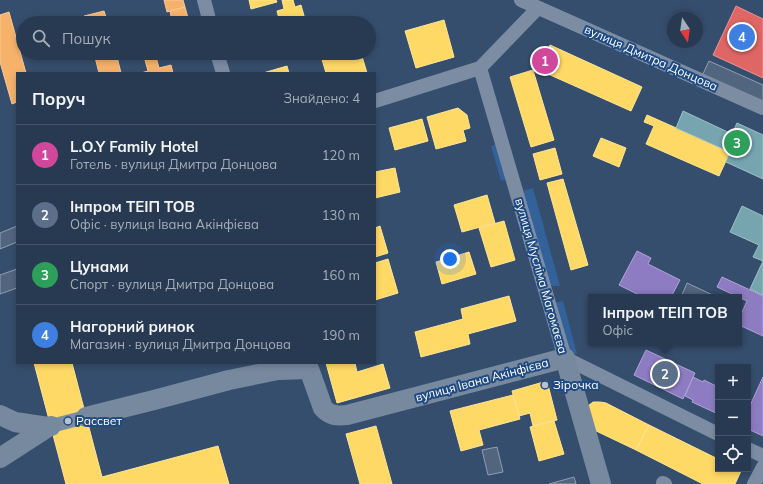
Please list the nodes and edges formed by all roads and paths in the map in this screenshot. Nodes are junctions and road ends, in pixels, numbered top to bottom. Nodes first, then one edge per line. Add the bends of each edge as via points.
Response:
1 (204, 0) edge
2 (521, 0) edge
3 (538, 8) junction
4 (208, 16) edge
5 (219, 60) edge
6 (480, 68) junction
7 (223, 72) edge
8 (376, 101) edge
9 (763, 108) edge
10 (564, 358) junction
11 (309, 366) edge
12 (0, 415) edge
13 (86, 417) joint
14 (49, 427) junction
15 (715, 433) edge
16 (751, 450) edge
17 (763, 456) edge
18 (0, 458) edge
19 (763, 467) edge
20 (601, 484) edge
21 (754, 484) edge

1 - 4 street
2 - 3 street, вулиця Дмитра Донцова
3 - 6 street
3 - 9 street, вулиця Дмитра Донцова
5 - 7 street
6 - 8 street
6 - 10 street, вулиця Мусліма Магомаєва
10 - 11 street, вулиця Івана Акінфієва via 339,416 332,415 323,408
10 - 15 street, вулиця Івана Акінфієва
10 - 20 street, вулиця Мусліма Магомаєва
11 - 13 street via 229,380
12 - 14 street via 15,422
13 - 14 street
14 - 18 street
16 - 17 street
19 - 21 street

